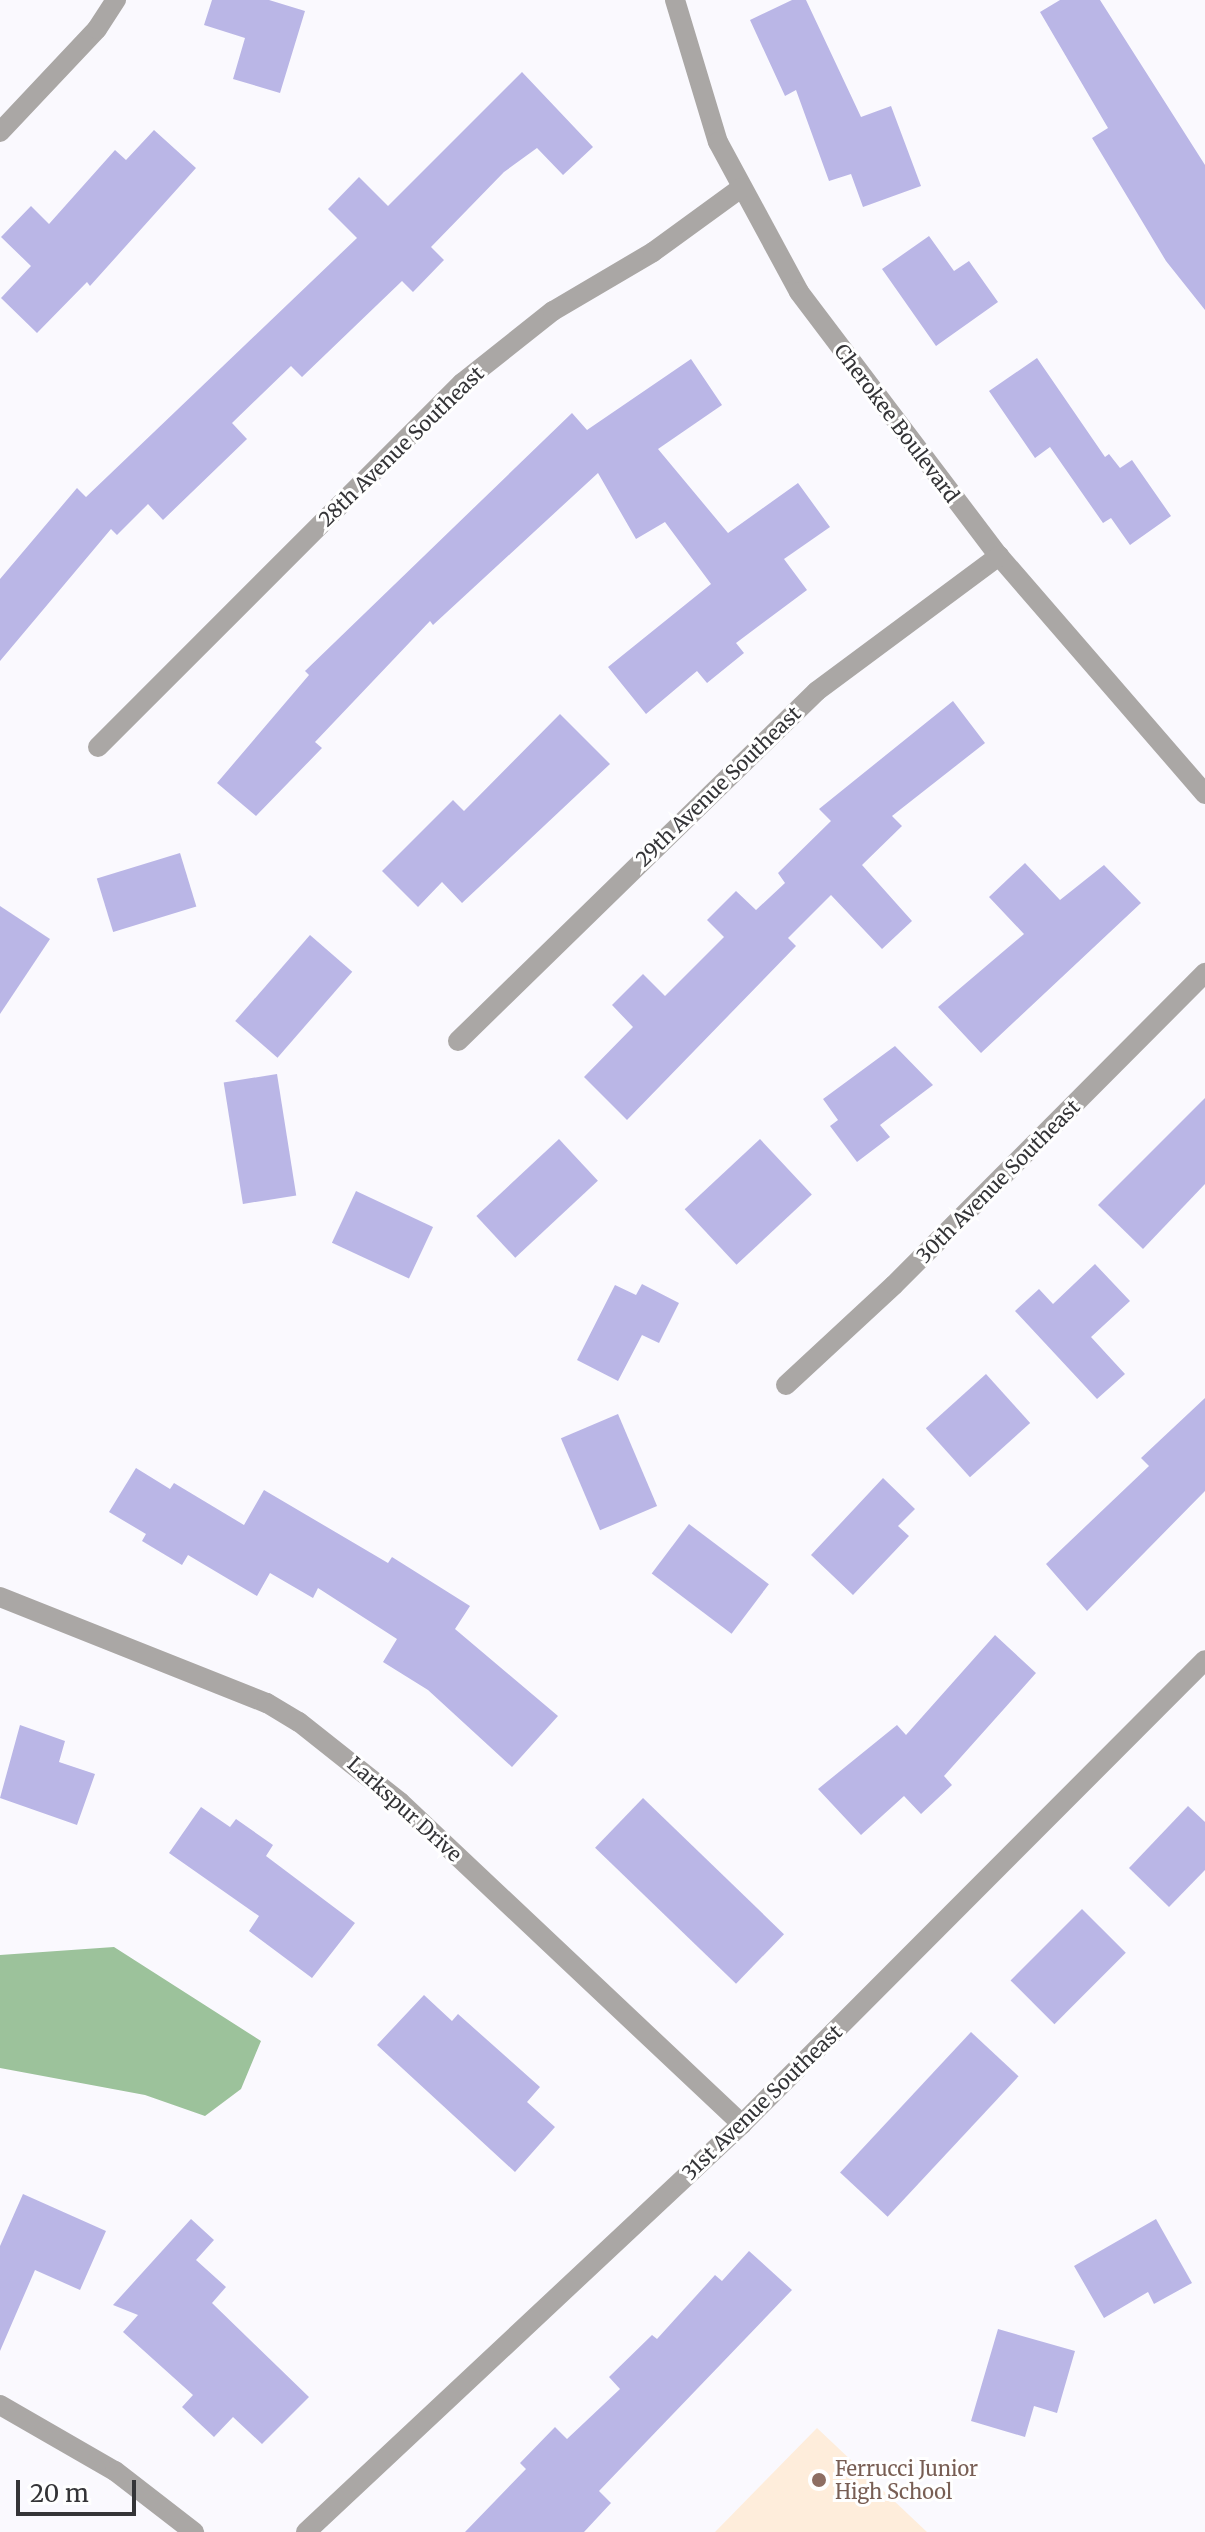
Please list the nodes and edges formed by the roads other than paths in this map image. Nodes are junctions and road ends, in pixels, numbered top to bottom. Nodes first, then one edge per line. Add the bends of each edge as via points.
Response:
1 (116, 0) edge
2 (675, 0) edge
3 (0, 132) edge
4 (741, 188) junction
5 (999, 556) junction
6 (98, 747) dead end
7 (1205, 794) edge
8 (1205, 973) edge
9 (458, 1041) dead end
10 (786, 1385) dead end
11 (0, 1597) edge
12 (1205, 1660) edge
13 (742, 2124) junction
14 (0, 2405) edge
15 (194, 2532) edge
16 (306, 2532) edge

1 - 3 street via 97,29
2 - 4 street, Cherokee Boulevard via 695,79
4 - 5 street, Cherokee Boulevard via 799,292
4 - 6 street, 28th Avenue Southeast via 653,252 553,311 473,373
5 - 7 street, Cherokee Boulevard
5 - 9 street, 29th Avenue Southeast via 817,691
8 - 10 street, 30th Avenue Southeast
11 - 13 street, Larkspur Drive via 267,1703 310,1730 400,1802
12 - 13 street, 31st Avenue Southeast
13 - 16 street, 31st Avenue Southeast
14 - 15 street via 115,2471

